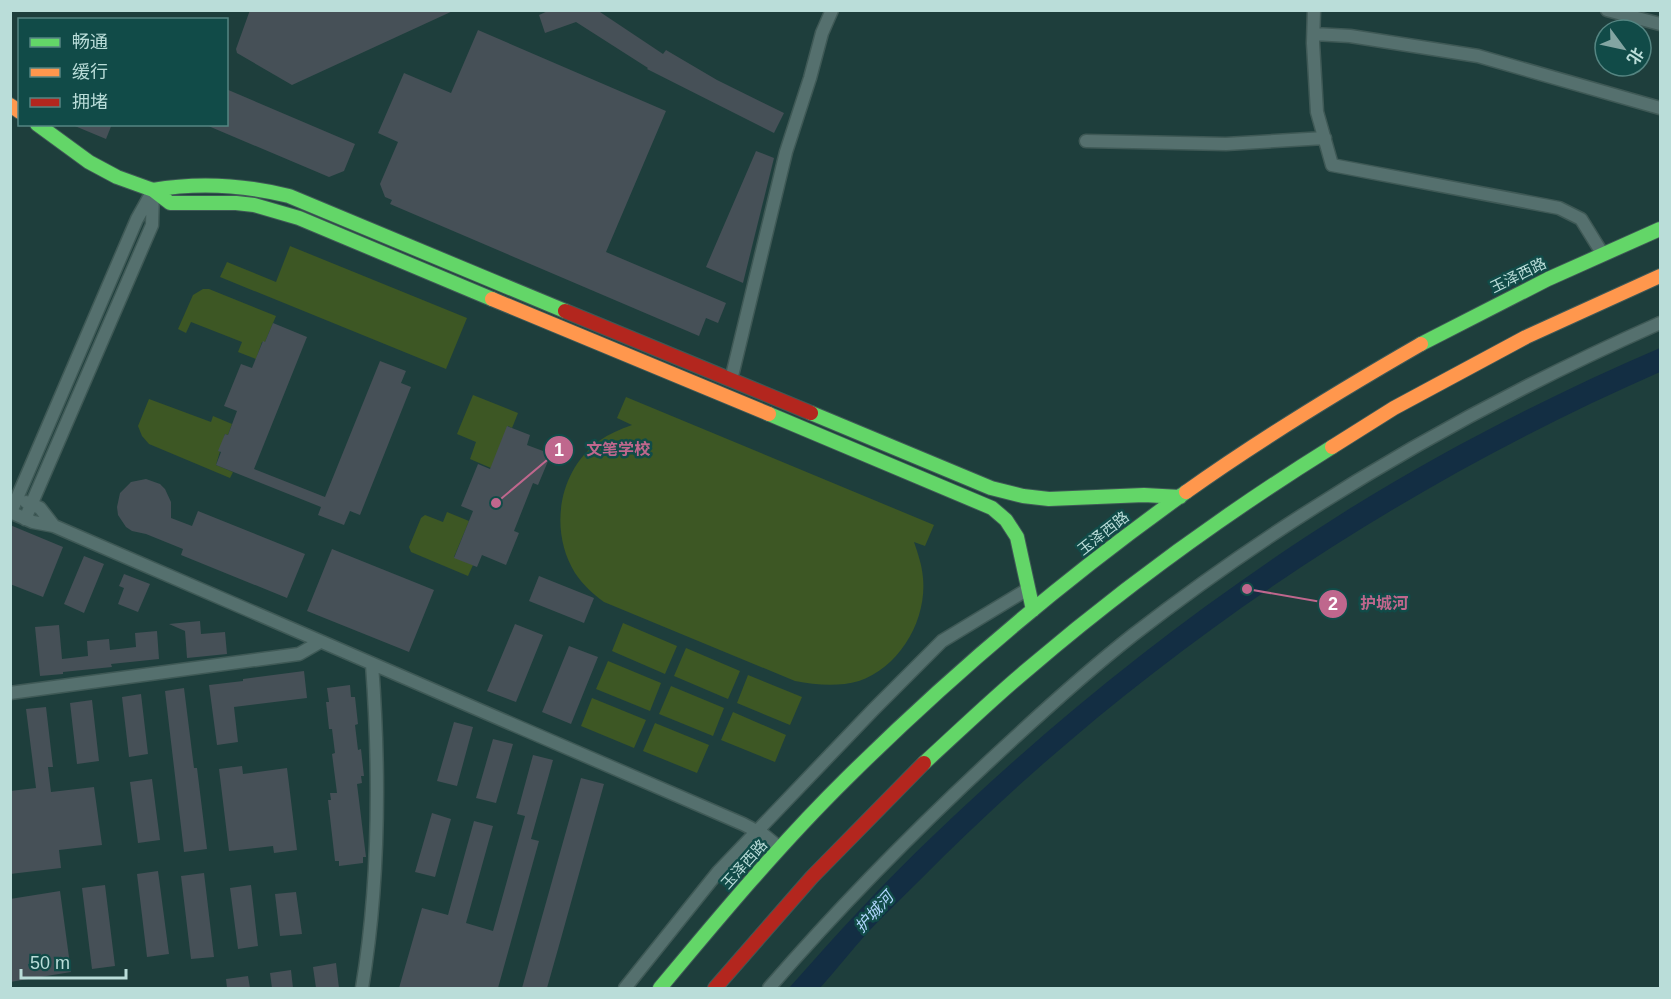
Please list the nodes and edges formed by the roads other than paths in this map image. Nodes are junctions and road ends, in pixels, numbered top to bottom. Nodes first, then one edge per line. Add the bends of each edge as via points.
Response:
1 (832, 10) edge
2 (1314, 10) edge
3 (1607, 10) edge
4 (1660, 24) edge
5 (1314, 34) junction
6 (1660, 108) edge
7 (40, 126) edge
8 (1325, 138) junction
9 (1086, 141) dead end
10 (153, 190) junction
11 (1660, 229) edge
12 (1602, 253) junction
13 (1660, 276) edge
14 (1660, 323) edge
15 (730, 380) junction
16 (14, 496) edge
17 (1180, 497) junction
18 (32, 504) junction
19 (11, 512) edge
20 (26, 519) junction
21 (54, 526) junction
22 (1028, 589) junction
23 (1033, 610) junction
24 (320, 642) junction
25 (372, 664) junction
26 (10, 693) edge
27 (758, 831) junction
28 (780, 848) junction
29 (362, 988) edge
30 (625, 988) edge
31 (660, 988) edge
32 (715, 988) edge
33 (770, 988) edge

1 - 15 street via 786,152
2 - 5 street
3 - 4 street
5 - 6 street via 1478,56
5 - 8 street via 1317,112
7 - 10 main road via 89,162
8 - 9 street via 1226,144
8 - 12 street via 1332,165 1570,212 1581,219
10 - 15 main road via 171,186 237,186 289,196
10 - 16 street
10 - 18 street via 152,225
10 - 22 main road via 170,203 254,205 299,218 984,504 1006,520 1017,537
11 - 12 main road, 玉泽西路
12 - 17 main road, 玉泽西路 via 1379,368 1265,438
13 - 32 main road via 1555,323 1410,400 1288,475 1116,598 922,766 827,861
14 - 33 street via 1561,368 1395,457 1286,525 1181,598 1130,637 972,777 872,877
15 - 17 main road via 991,488 1049,499
16 - 18 street
16 - 19 street
17 - 23 main road, 玉泽西路
18 - 20 street
18 - 21 street
19 - 20 street
20 - 21 street
21 - 24 street
22 - 23 main road
22 - 27 street via 942,641
23 - 28 main road, 玉泽西路 via 892,734
24 - 25 street
24 - 26 street via 299,654
25 - 27 street
25 - 29 street via 377,820 372,911
27 - 28 street
27 - 30 street via 718,872
28 - 31 main road, 玉泽西路

